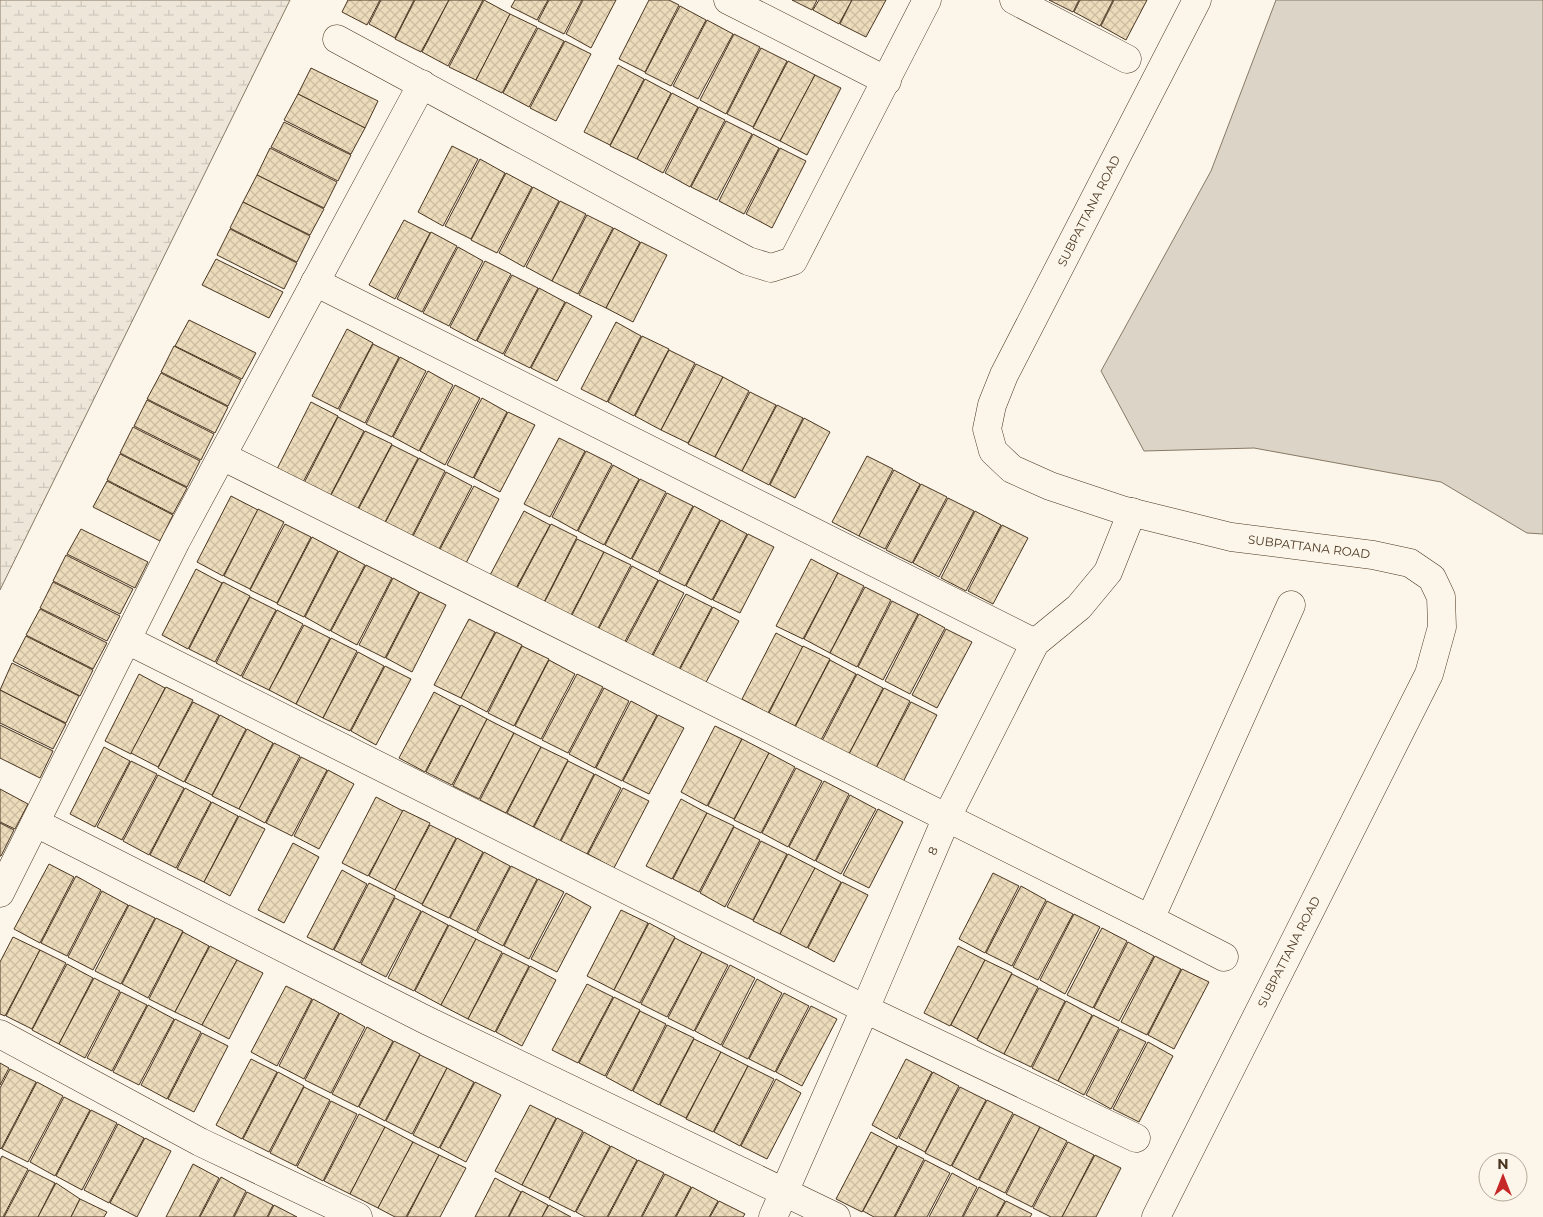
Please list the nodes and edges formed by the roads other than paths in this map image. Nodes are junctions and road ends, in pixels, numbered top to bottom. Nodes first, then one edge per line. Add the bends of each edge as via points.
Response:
1 (728, 0) edge
2 (928, 0) edge
3 (1014, 0) edge
4 (1197, 0) edge
5 (337, 39) dead end
6 (1127, 58) dead end
7 (887, 81) junction
8 (422, 84) junction
9 (315, 282) junction
10 (222, 456) junction
11 (1132, 512) junction
12 (1291, 605) dead end
13 (127, 640) junction
14 (1034, 643) junction
15 (947, 817) junction
16 (36, 823) junction
17 (0, 893) edge
18 (1150, 919) junction
19 (1224, 957) dead end
20 (865, 1009) junction
21 (0, 1034) edge
22 (1136, 1138) dead end
23 (784, 1192) junction
24 (358, 1217) edge
25 (772, 1217) edge
26 (836, 1217) edge
27 (1156, 1217) edge

1 - 7 street
2 - 7 street
3 - 6 street
4 - 11 street, SUBPATTANA ROAD via 1004,376 992,405 987,429 993,451 1012,470 1050,486
5 - 8 street
7 - 8 street via 793,261 771,268 748,261
8 - 9 street
9 - 10 street
9 - 14 street
10 - 13 street
10 - 15 street
11 - 14 street, 8 via 1108,572 1079,607
11 - 27 street, SUBPATTANA ROAD via 1231,537 1374,555 1410,563 1432,578 1441,597 1442,620 1429,674
12 - 18 street
13 - 16 street
13 - 20 street
14 - 15 street, 8
15 - 18 street
15 - 20 street, 8
16 - 17 street
16 - 23 street via 426,1020
18 - 19 street
20 - 22 street
20 - 23 street, 8
21 - 24 street via 200,1142
23 - 25 street, 8
23 - 26 street

